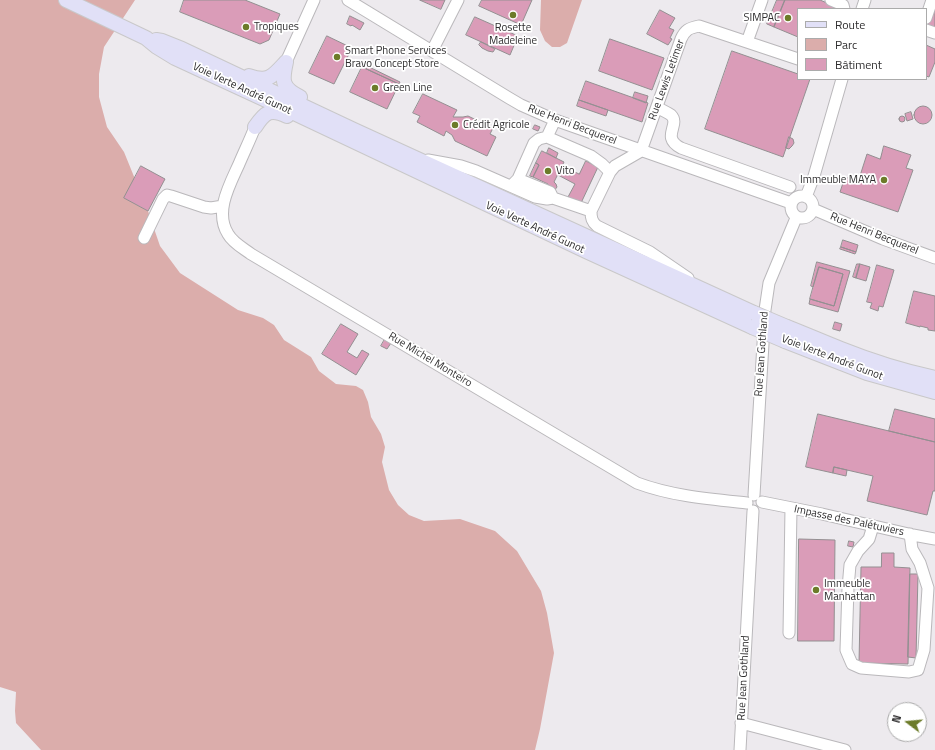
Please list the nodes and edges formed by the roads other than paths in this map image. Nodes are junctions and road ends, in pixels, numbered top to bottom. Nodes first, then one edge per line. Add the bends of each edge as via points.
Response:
1 (66, 0) edge
2 (314, 0) edge
3 (348, 0) edge
4 (458, 0) edge
5 (762, 0) edge
6 (831, 0) edge
7 (932, 0) edge
8 (844, 8) edge
9 (927, 15) edge
10 (747, 42) junction
11 (432, 51) junction
12 (797, 59) edge
13 (286, 62) junction
14 (225, 74) junction
15 (842, 80) edge
16 (657, 107) junction
17 (555, 120) junction
18 (255, 127) junction
19 (351, 134) junction
20 (547, 137) junction
21 (641, 151) junction
22 (417, 158) junction
23 (610, 172) junction
24 (514, 182) junction
25 (790, 187) dead end
26 (806, 197) junction
27 (792, 203) junction
28 (223, 206) junction
29 (813, 209) junction
30 (591, 211) junction
31 (796, 218) junction
32 (144, 238) dead end
33 (935, 258) edge
34 (704, 290) junction
35 (753, 320) junction
36 (935, 378) edge
37 (935, 392) edge
38 (754, 503) junction
39 (792, 508) junction
40 (873, 526) junction
41 (910, 534) junction
42 (935, 539) edge
43 (789, 633) dead end
44 (741, 723) junction
45 (740, 750) edge
46 (845, 750) edge

1 - 14 main road, Voie Verte André Gunot via 146,38 182,49
2 - 13 street
3 - 11 street, Rue Henri Becquerel
4 - 11 street
5 - 10 street
6 - 8 street via 843,5
7 - 9 street
10 - 12 street, Rue Lewis Letimer
10 - 16 street, Rue Lewis Letimer via 699,26 687,29 683,33
11 - 17 street, Rue Henri Becquerel via 521,105
13 - 14 main road via 266,79 258,79 236,70
13 - 19 main road via 283,79 288,90 342,118 348,123
14 - 18 main road via 254,100 257,110
14 - 19 main road, Voie Verte André Gunot
15 - 26 street
16 - 21 street, Rue Lewis Letimer
16 - 25 street via 672,116 672,141 681,148
17 - 20 street
17 - 21 street, Rue Henri Becquerel
18 - 19 main road via 265,115 276,112 337,139
18 - 28 street, Rue Michel Monteiro
19 - 22 main road, Voie Verte André Gunot
19 - 35 main road, Voie Verte André Gunot via 580,249
20 - 23 street via 591,156
20 - 24 street via 534,143
21 - 23 street via 615,166
21 - 27 street, Rue Henri Becquerel
22 - 24 street via 461,166
22 - 34 main road, Voie Verte André Gunot
23 - 30 street
24 - 30 street via 535,197 547,200 553,198
26 - 27 street via 799,196
26 - 29 street via 812,202
27 - 31 street via 791,210
28 - 32 street via 204,207 167,195
28 - 38 street, Rue Michel Monteiro via 227,234 239,246 637,483 682,496
29 - 31 street via 807,218
29 - 33 street, Rue Henri Becquerel
30 - 34 street via 594,224 650,252
31 - 38 street, Rue Jean Gothland via 769,283 765,310
34 - 35 main road, Voie Verte André Gunot
35 - 36 main road, Voie Verte André Gunot, bridge via 787,327 841,350
35 - 37 main road, Voie Verte André Gunot, bridge via 785,341 867,373
38 - 39 street, Impasse des Palétuviers
38 - 44 street, Rue Jean Gothland
39 - 40 street, Impasse des Palétuviers
39 - 43 street
40 - 41 street, Impasse des Palétuviers
40 - 41 street via 868,539 850,565 848,588 846,650 852,664 861,668 909,672 918,670 924,650 928,588 920,563 912,550
41 - 42 street, Impasse des Palétuviers
44 - 45 street, Rue Jean Gothland
44 - 46 street

